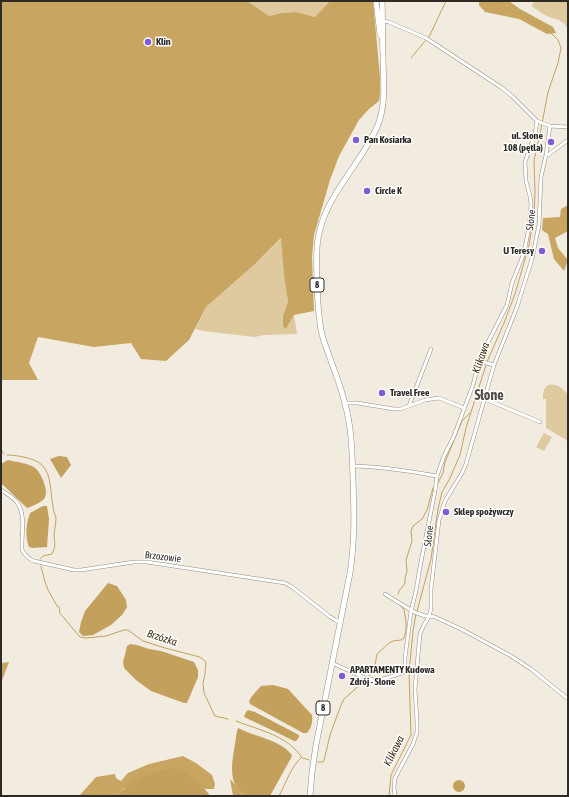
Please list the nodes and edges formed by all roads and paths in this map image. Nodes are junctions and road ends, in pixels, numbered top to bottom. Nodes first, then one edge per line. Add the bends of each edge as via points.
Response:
1 (376, 1) edge
2 (382, 1) edge
3 (380, 21) junction
4 (539, 122) junction
5 (550, 126) junction
6 (568, 127) edge
7 (568, 140) edge
8 (546, 155) junction
9 (431, 349) dead end
10 (481, 361) junction
11 (494, 365) junction
12 (485, 399) junction
13 (345, 403) junction
14 (409, 406) junction
15 (464, 408) junction
16 (540, 422) dead end
17 (352, 466) junction
18 (437, 476) junction
19 (1, 490) edge
20 (384, 594) dead end
21 (412, 611) junction
22 (429, 616) junction
23 (340, 622) junction
24 (332, 663) junction
25 (568, 699) edge
26 (310, 796) edge
27 (395, 796) edge

1 - 3 highway, 8
2 - 3 highway, 8
3 - 4 street via 392,23 426,38 503,89
3 - 13 highway, 8 via 384,90 378,122 326,212 317,247 320,325
4 - 5 street
4 - 10 street via 525,168 531,205 524,253 512,283 508,305
5 - 6 street
5 - 8 street, Słone
7 - 8 street
8 - 11 street, Słone via 540,182 539,225 532,259 517,307
9 - 14 street
10 - 11 street
10 - 15 street
11 - 12 street, Słone
12 - 16 street
12 - 22 street, Słone via 466,464 445,502 439,520
13 - 14 street via 394,409
13 - 17 highway, 8
14 - 15 street via 439,398
15 - 18 street
17 - 18 street
17 - 23 highway, 8 via 354,544
18 - 21 street
19 - 23 street, Brzozowie via 16,501 21,509 22,550 34,562 81,570 148,562 285,583
20 - 21 street
21 - 22 street
21 - 24 street via 405,672 372,680
22 - 25 street via 464,630 521,662
22 - 27 street, Słone via 420,634 415,681 417,732 395,778
23 - 24 highway, 8
24 - 26 highway, 8 via 314,756

